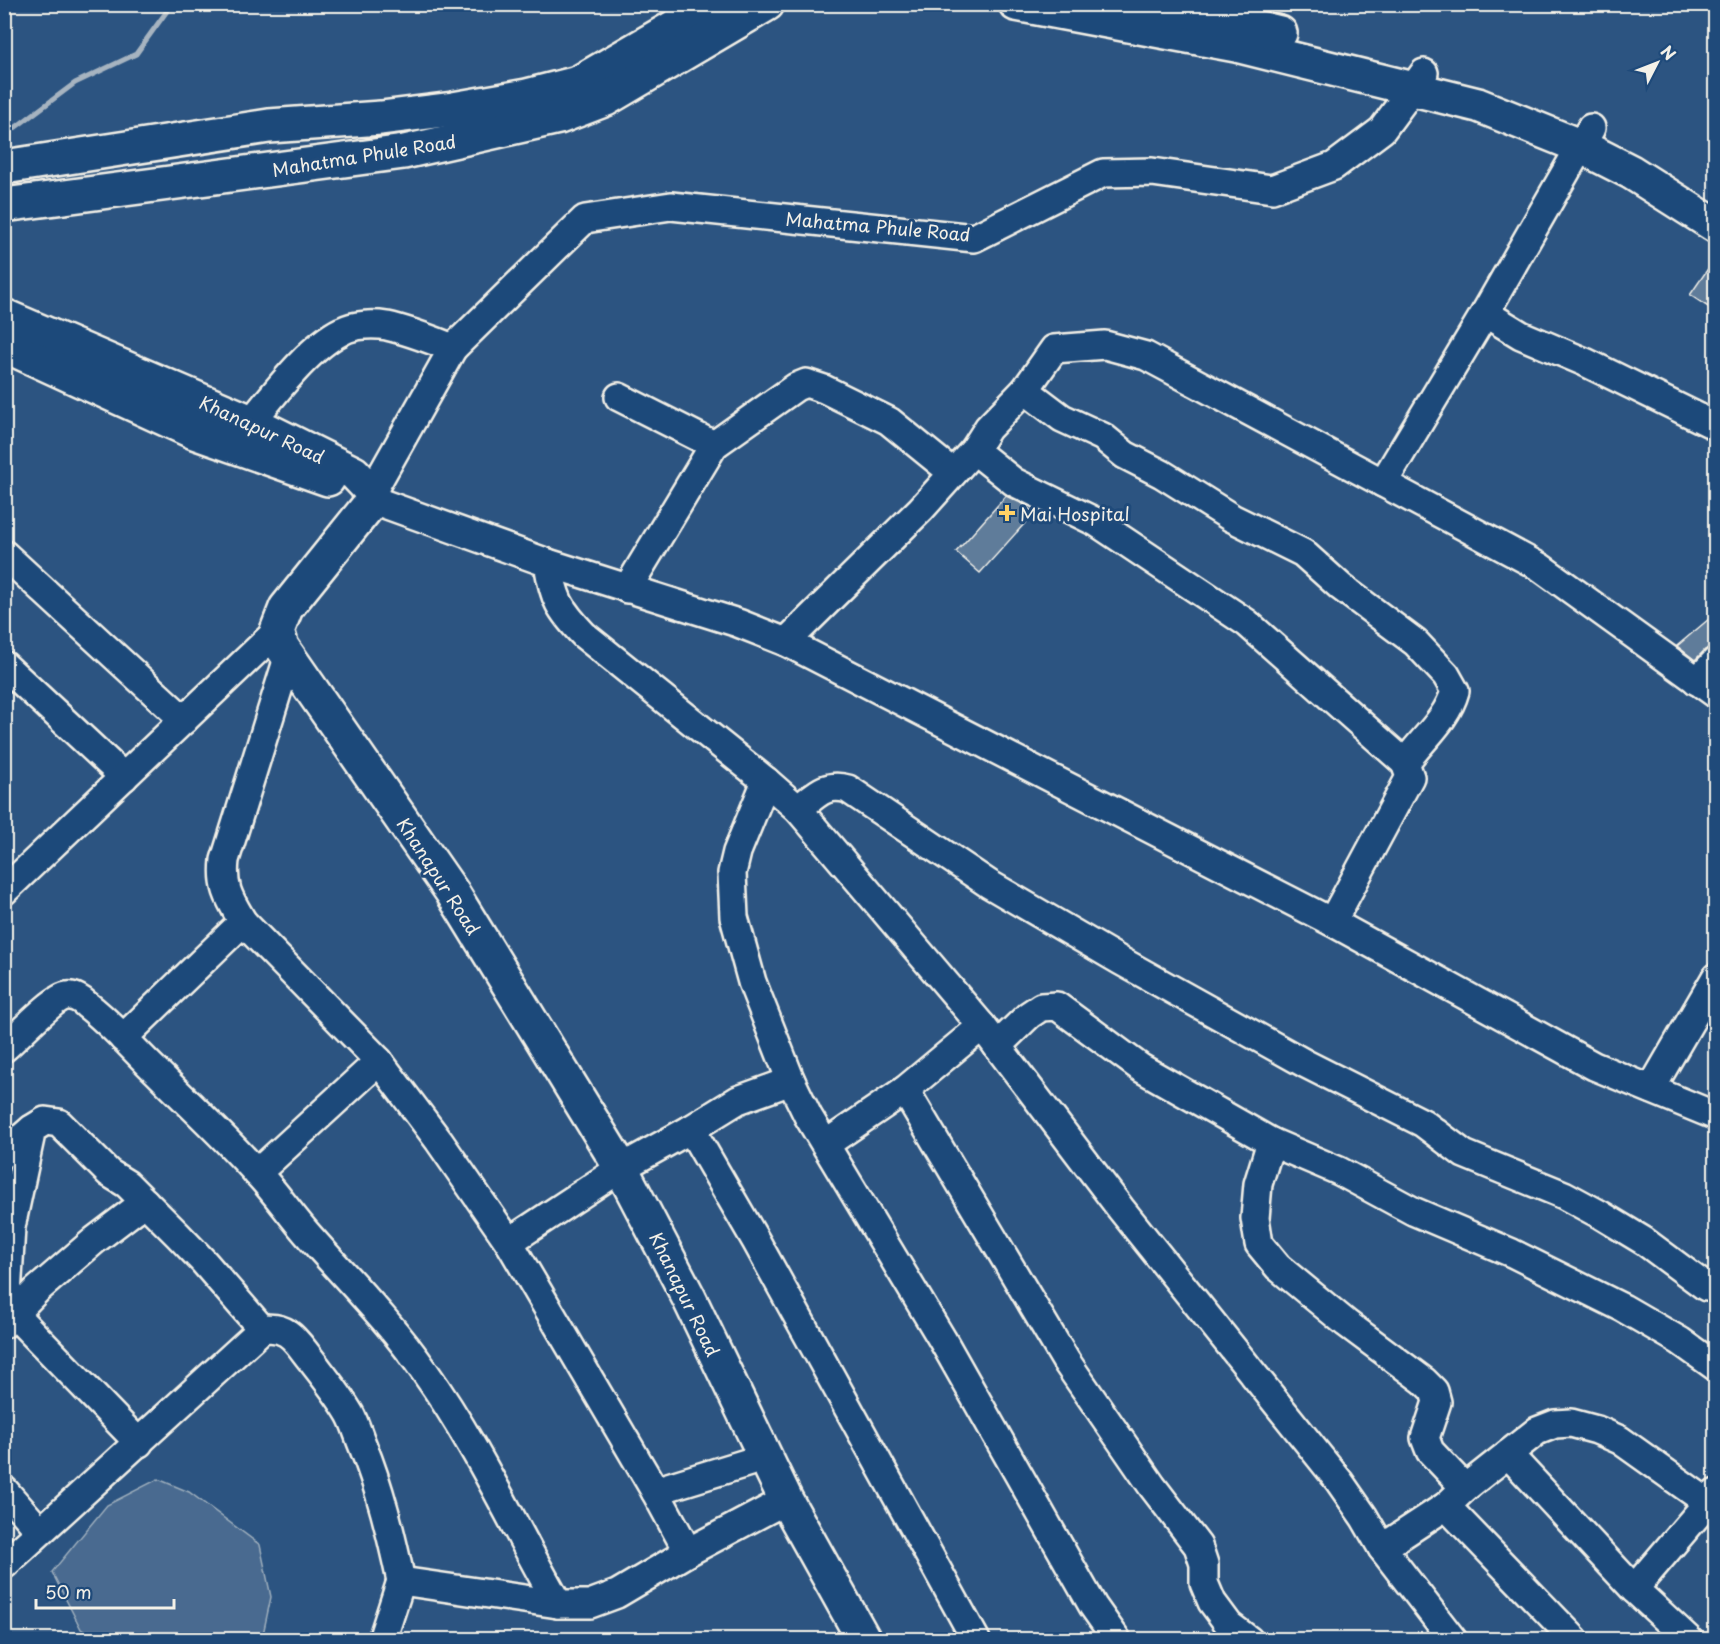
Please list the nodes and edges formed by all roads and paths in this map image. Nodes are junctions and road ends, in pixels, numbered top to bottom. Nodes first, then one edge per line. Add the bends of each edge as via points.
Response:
1 (714, 4) edge
2 (767, 4) edge
3 (1016, 4) edge
4 (1160, 4) edge
5 (1240, 24) edge
6 (1419, 82) junction
7 (1586, 137) junction
8 (4, 166) edge
9 (1716, 199) edge
10 (4, 205) edge
11 (1716, 226) edge
12 (1485, 313) junction
13 (4, 316) edge
14 (4, 345) edge
15 (453, 348) junction
16 (1025, 390) junction
17 (620, 397) dead end
18 (251, 422) junction
19 (1716, 426) edge
20 (714, 445) junction
21 (974, 450) junction
22 (953, 473) junction
23 (1383, 483) junction
24 (369, 492) junction
25 (4, 554) edge
26 (548, 563) junction
27 (627, 590) junction
28 (786, 642) junction
29 (283, 645) junction
30 (1716, 661) edge
31 (4, 665) edge
32 (1706, 688) edge
33 (183, 720) junction
34 (1405, 763) junction
35 (124, 777) junction
36 (766, 781) junction
37 (798, 809) junction
38 (6, 886) edge
39 (243, 922) junction
40 (1332, 922) junction
41 (1716, 977) edge
42 (989, 1036) junction
43 (123, 1038) junction
44 (4, 1048) edge
45 (379, 1061) junction
46 (791, 1081) junction
47 (1651, 1089) junction
48 (905, 1090) junction
49 (1716, 1116) edge
50 (32, 1129) junction
51 (691, 1129) junction
52 (1271, 1142) junction
53 (826, 1144) junction
54 (4, 1153) edge
55 (621, 1168) junction
56 (257, 1173) junction
57 (145, 1202) junction
58 (509, 1242) junction
59 (1706, 1287) dead end
60 (10, 1319) edge
61 (262, 1329) junction
62 (1716, 1367) edge
63 (139, 1443) junction
64 (1508, 1454) junction
65 (766, 1457) junction
66 (4, 1490) edge
67 (655, 1491) junction
68 (1456, 1497) junction
69 (1712, 1498) edge
70 (786, 1500) junction
71 (40, 1531) junction
72 (1382, 1548) junction
73 (688, 1552) junction
74 (4, 1565) edge
75 (401, 1581) junction
76 (1634, 1589) junction
77 (558, 1604) junction
78 (382, 1640) edge
79 (864, 1640) edge
80 (975, 1640) edge
81 (1117, 1640) edge
82 (1249, 1640) edge
83 (1453, 1640) edge
84 (1575, 1640) edge
85 (1689, 1640) edge

1 - 8 main road, Mahatma Phule Road via 578,83 527,96 381,118 269,126
2 - 10 main road, Mahatma Phule Road via 606,99 559,117 404,152
3 - 5 main road
4 - 5 main road
5 - 6 main road
6 - 7 main road via 1478,105
6 - 15 street, Mahatma Phule Road via 1382,130 1334,166 1272,189 1152,172 1103,174 974,238 671,206 585,219
7 - 9 main road via 1636,151
7 - 11 main road via 1631,172
7 - 12 street
12 - 19 street via 1521,334
12 - 23 street
13 - 18 main road, Khanapur Road
14 - 24 main road via 194,432
15 - 18 street via 385,326 362,325 344,330 324,341
15 - 24 street, Mahatma Phule Road
16 - 21 street via 988,428
16 - 23 street via 1054,350 1106,345 1146,356
16 - 34 street via 1062,418 1103,437 1125,455 1232,518 1303,554 1416,643 1446,675 1455,691 1451,705
17 - 20 street
18 - 24 main road, Khanapur Road via 354,473
20 - 22 street via 806,383 889,421
20 - 27 street
21 - 22 street
21 - 34 street via 1014,482 1096,522 1247,623
22 - 28 street
23 - 32 street via 1540,567
24 - 26 street
24 - 29 main road via 286,608
25 - 33 street
26 - 27 street
26 - 36 street via 564,615
27 - 28 street via 738,623
28 - 40 street
29 - 33 street
29 - 39 street via 225,860 226,894
29 - 55 main road, Khanapur Road via 452,892
30 - 32 street
31 - 35 street
33 - 35 street
34 - 40 street via 1410,777
35 - 38 street
36 - 37 street
36 - 46 street via 732,873 734,917 752,982
37 - 42 street
37 - 59 street via 825,788 836,786 859,795 1030,908 1306,1064 1423,1123 1464,1154 1564,1195 1601,1215
39 - 43 street
39 - 45 street
40 - 47 street via 1594,1066
41 - 47 street
42 - 48 street
42 - 52 street via 1041,1007 1057,1006 1141,1068
42 - 72 street via 1121,1209 1339,1481
43 - 44 street via 88,1005 66,996
43 - 56 street
45 - 56 street
45 - 58 street
46 - 51 street via 738,1100
46 - 53 street
47 - 49 street
48 - 53 street
48 - 82 street via 1066,1361 1198,1546 1204,1564 1204,1583 1212,1602 1230,1625
50 - 54 street
50 - 57 street via 45,1121 59,1123
50 - 60 street via 11,1227 7,1295
51 - 55 street
51 - 80 street
52 - 62 street via 1623,1308
52 - 68 street via 1258,1184 1255,1218 1259,1244 1278,1267 1434,1391 1437,1401 1425,1438
53 - 81 street via 1093,1606
55 - 58 street
55 - 65 main road, Khanapur Road
56 - 77 street via 424,1370 493,1483
57 - 60 street via 37,1290
57 - 61 street
58 - 67 street
60 - 63 street
61 - 63 street
61 - 75 street via 284,1330 294,1338 350,1414 372,1467
63 - 71 street
64 - 68 street
64 - 69 street via 1537,1431 1571,1423 1620,1440
64 - 76 street
65 - 67 street
65 - 70 main road, Khanapur Road
66 - 71 street
67 - 73 street
68 - 72 street
68 - 84 street
69 - 76 street
70 - 73 street
70 - 79 main road, Khanapur Road
71 - 74 street
72 - 83 street
73 - 77 street via 617,1594 590,1604
75 - 77 street
75 - 78 street
76 - 85 street

